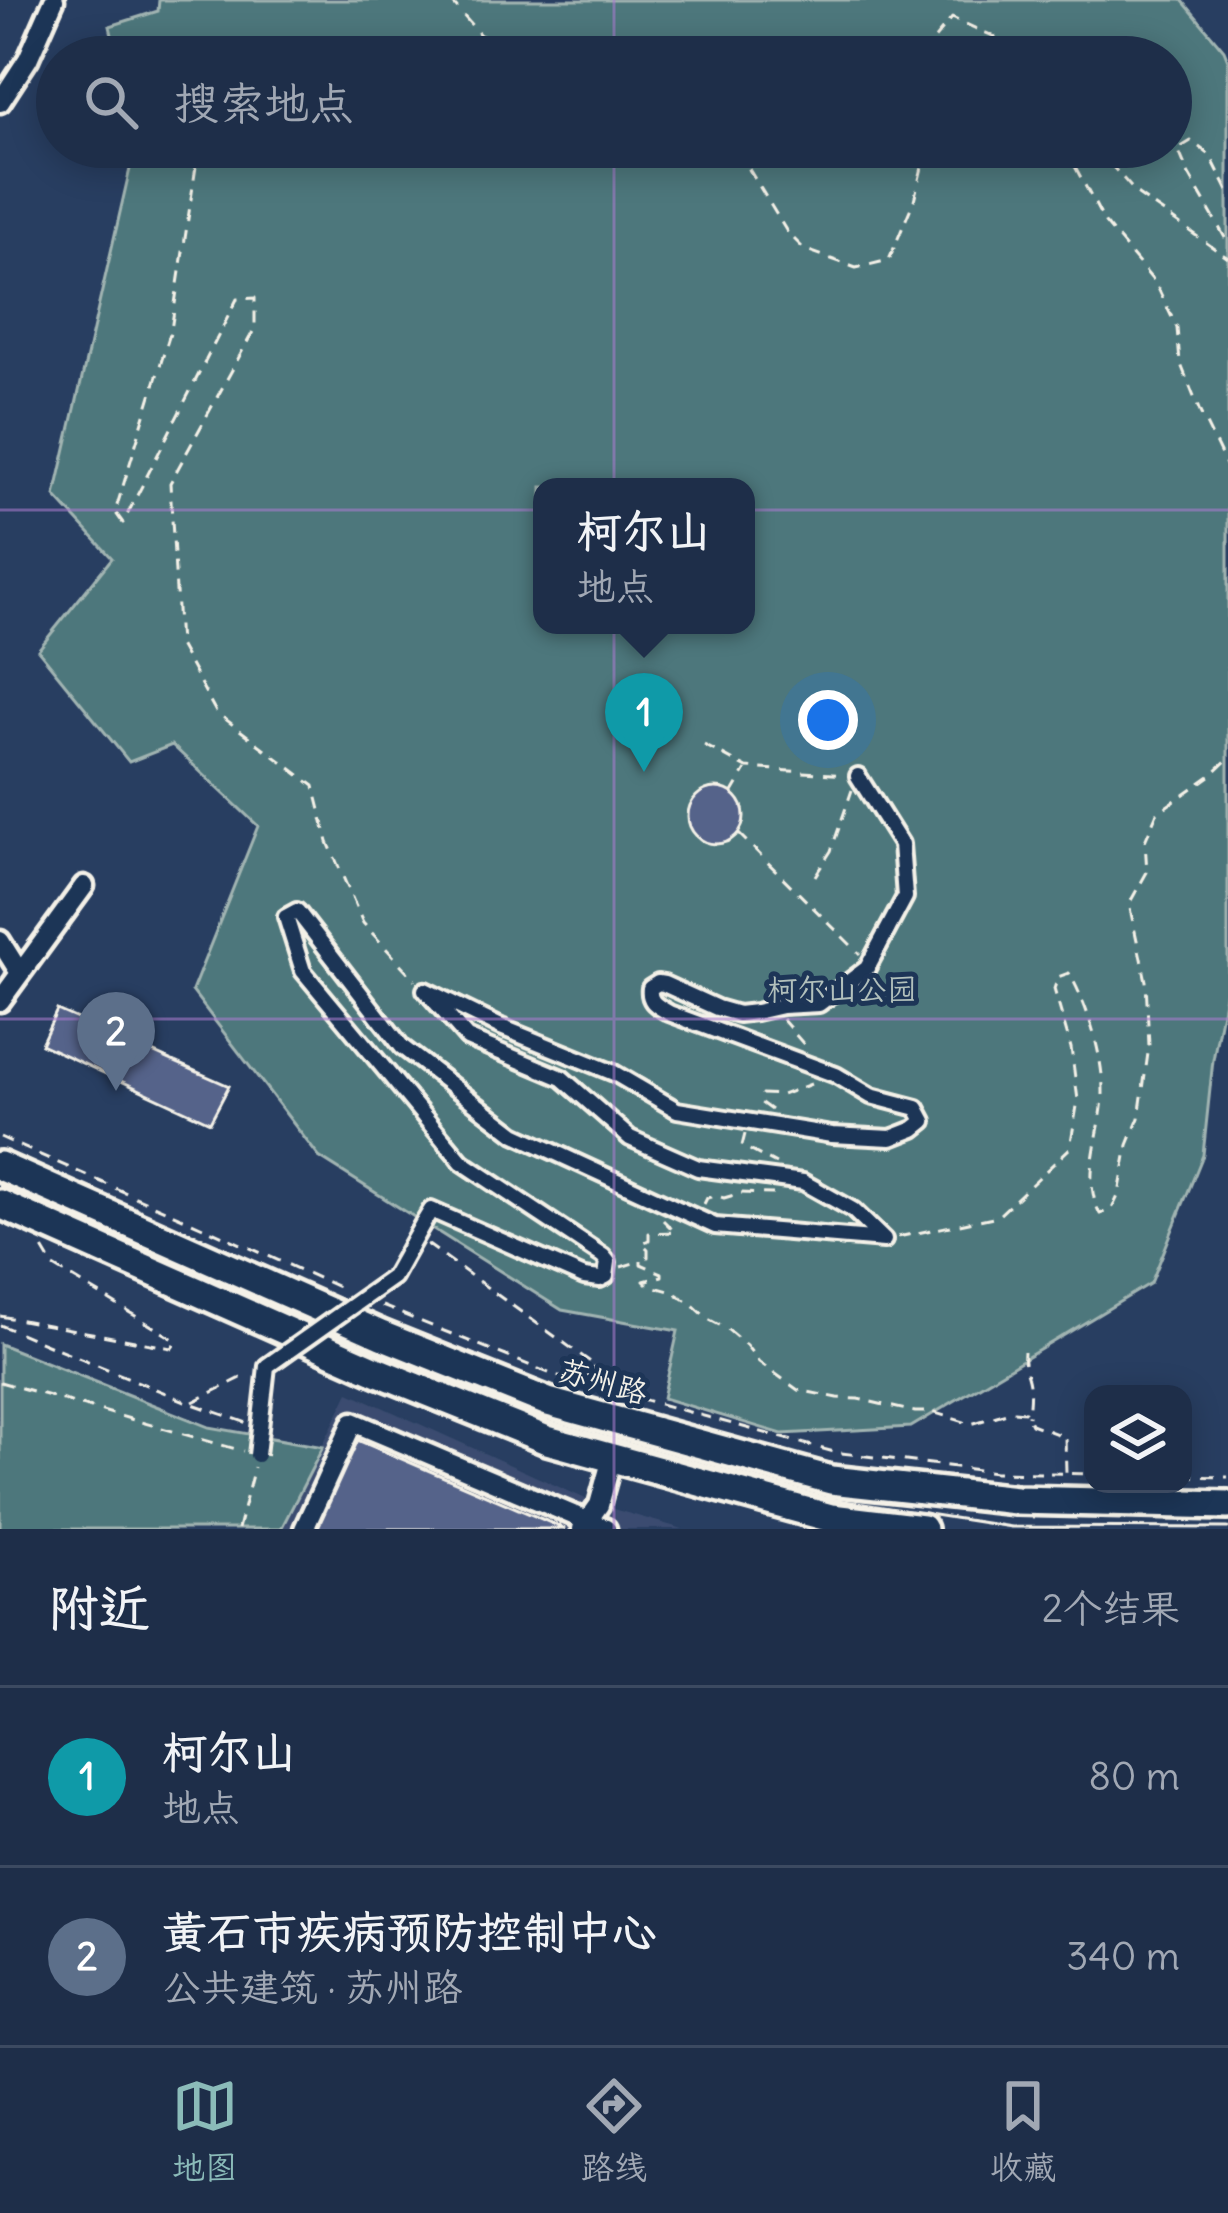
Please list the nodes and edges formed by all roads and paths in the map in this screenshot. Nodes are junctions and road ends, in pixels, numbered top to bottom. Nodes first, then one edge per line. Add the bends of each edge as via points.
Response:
1 (54, 0) edge
2 (450, 0) edge
3 (38, 36) edge
4 (481, 36) edge
5 (937, 36) edge
6 (993, 36) edge
7 (36, 41) edge
8 (0, 102) edge
9 (1192, 142) edge
10 (196, 168) edge
11 (748, 168) edge
12 (922, 168) edge
13 (1076, 168) edge
14 (1114, 168) edge
15 (1186, 168) edge
16 (1228, 191) edge
17 (1228, 243) edge
18 (1228, 258) edge
19 (1228, 469) edge
20 (704, 745) dead end
21 (1228, 759) edge
22 (747, 768) junction
23 (857, 776) junction
24 (732, 794) dead end
25 (737, 832) dead end
26 (815, 876) dead end
27 (84, 886) dead end
28 (0, 941) edge
29 (869, 964) junction
30 (20, 973) junction
31 (425, 990) junction
32 (0, 1000) edge
33 (782, 1006) junction
34 (832, 1073) junction
35 (762, 1124) junction
36 (796, 1130) junction
37 (0, 1137) edge
38 (0, 1166) edge
39 (764, 1176) junction
40 (788, 1180) junction
41 (673, 1206) junction
42 (10, 1209) edge
43 (422, 1225) junction
44 (884, 1240) junction
45 (342, 1288) dead end
46 (385, 1308) dead end
47 (0, 1316) edge
48 (0, 1325) edge
49 (1024, 1352) dead end
50 (267, 1366) junction
51 (0, 1382) edge
52 (584, 1383) junction
53 (190, 1403) junction
54 (1028, 1418) junction
55 (260, 1427) junction
56 (257, 1455) junction
57 (612, 1458) junction
58 (1066, 1473) junction
59 (1084, 1474) edge
60 (1192, 1476) edge
61 (1228, 1477) edge
62 (1228, 1504) edge
63 (584, 1525) edge
64 (238, 1529) edge
65 (304, 1529) edge
66 (606, 1529) edge
67 (922, 1529) edge

1 - 3 street
2 - 4 path
5 - 6 path via 952,18
7 - 8 street
9 - 16 path via 1210,155
10 - 31 path via 171,331 115,512 123,524 237,299 255,298 255,328 170,483 179,644 216,712 314,786 363,923
11 - 12 path via 804,249 856,268 890,260
13 - 19 path via 1105,223 1156,284
14 - 18 path via 1138,195
15 - 17 path
20 - 22 path
21 - 44 path via 1157,813 1145,841 1147,872 1129,904 1146,981 1149,1046 1139,1118 1112,1208 1100,1214 1092,1199 1100,1052 1069,973 1054,989 1078,1100 1070,1148 998,1216
22 - 23 path
22 - 24 path
23 - 26 path
23 - 29 street via 901,844 904,896
25 - 29 path
27 - 30 street
28 - 30 street
29 - 33 street via 819,1004
30 - 32 street
31 - 35 street via 614,1073 676,1110
31 - 39 street via 467,1038 562,1078 630,1138 698,1168
33 - 34 path via 782,1021
33 - 34 street via 737,1014 658,983 649,995 669,1013
34 - 36 path via 797,1091 760,1097
34 - 36 street via 871,1096 917,1108 924,1121 891,1138
35 - 36 street
35 - 40 path via 745,1133 742,1146 774,1162
37 - 45 path
38 - 62 main road, 苏州路 via 548,1402 831,1480 1016,1500
39 - 40 street
39 - 41 path via 775,1194
40 - 44 street via 853,1210
41 - 43 street via 515,1134 402,1047 297,911 286,917 303,971 462,1162 603,1256 608,1271 584,1277 431,1210
41 - 44 street via 715,1226
41 - 54 path via 661,1211 675,1232 650,1233 642,1243 649,1254 641,1264 662,1273 644,1281 692,1304 798,1390 971,1424 1013,1411
42 - 47 path via 54,1267 177,1342 172,1348
42 - 57 main road via 381,1373
43 - 50 street, bridge via 393,1277
43 - 52 path via 428,1246 596,1366
46 - 52 path
48 - 53 path
49 - 54 path
50 - 53 path
50 - 55 street, bridge
51 - 56 path
52 - 58 path via 834,1453
53 - 55 path
54 - 58 path via 1065,1437
55 - 56 street, bridge
56 - 64 path
57 - 63 street via 599,1505
57 - 67 main road via 831,1518
58 - 59 path
60 - 61 path
63 - 65 street via 353,1422
63 - 66 street

